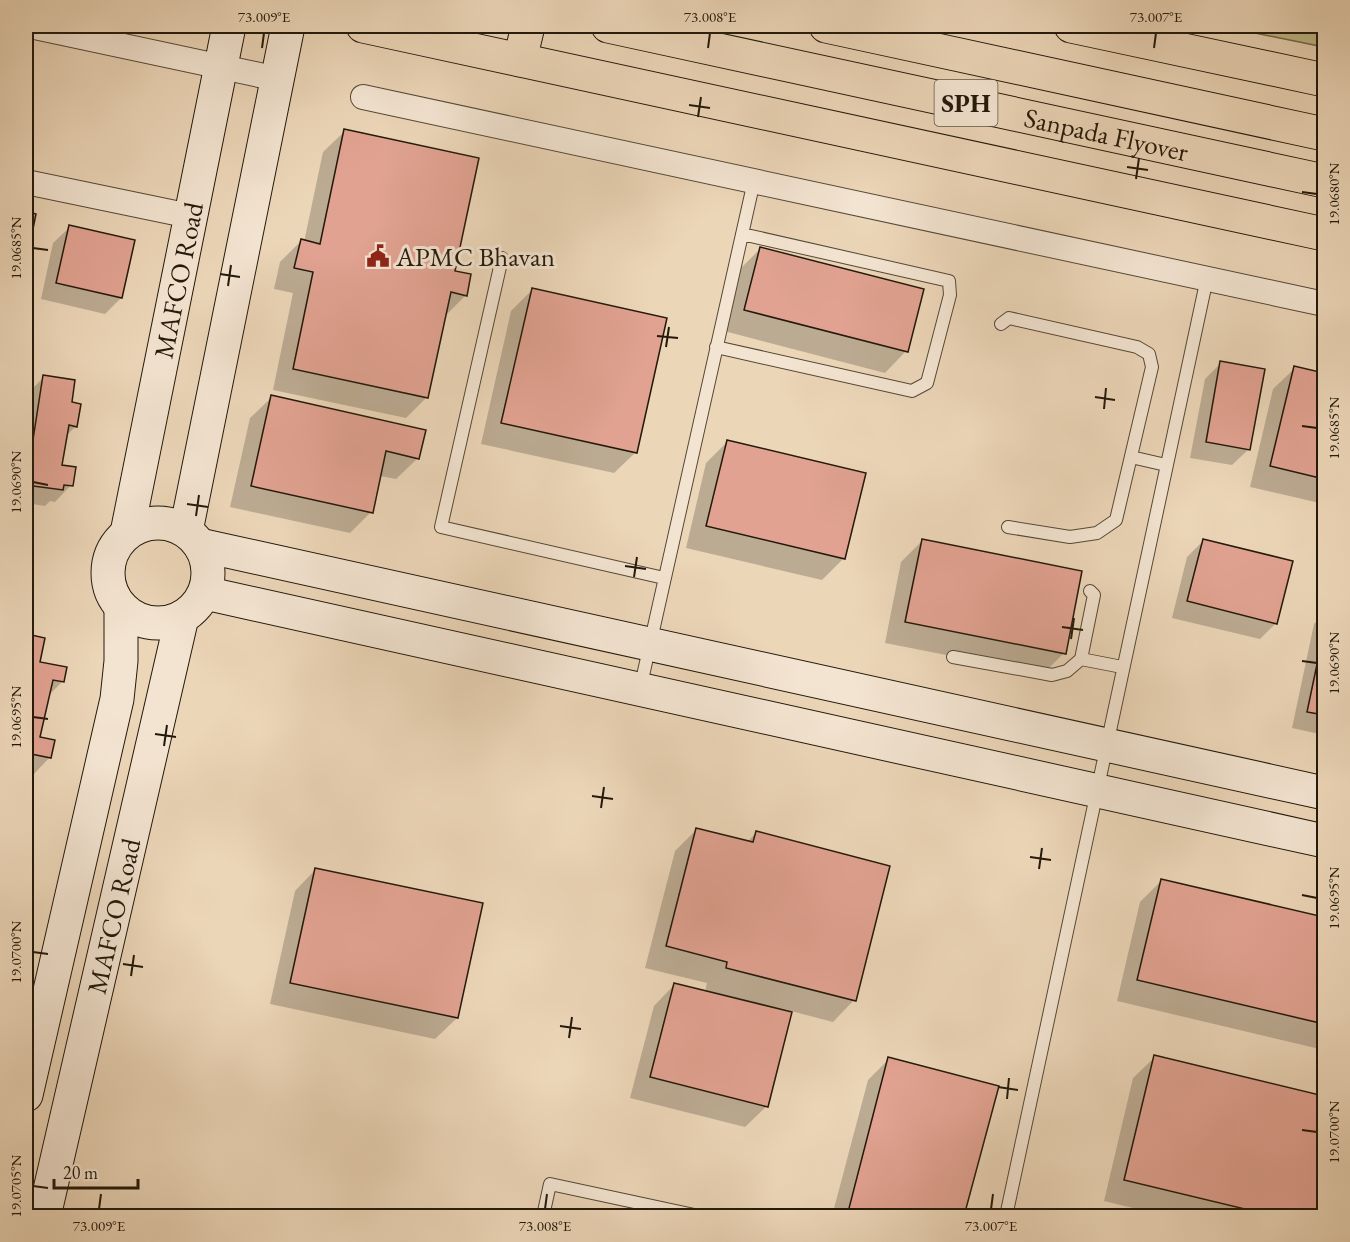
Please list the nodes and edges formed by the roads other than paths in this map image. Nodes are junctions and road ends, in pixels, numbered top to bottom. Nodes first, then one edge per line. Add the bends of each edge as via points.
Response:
1 (30, 26) edge
2 (229, 26) edge
3 (288, 26) edge
4 (363, 26) edge
5 (528, 26) edge
6 (608, 26) edge
7 (826, 26) edge
8 (1071, 26) edge
9 (520, 60) junction
10 (221, 66) junction
11 (278, 79) junction
12 (1324, 80) edge
13 (363, 97) dead end
14 (1324, 134) edge
15 (754, 181) junction
16 (1324, 181) edge
17 (26, 182) edge
18 (190, 216) junction
19 (742, 234) junction
20 (1324, 234) edge
21 (502, 258) dead end
22 (1207, 278) junction
23 (1324, 303) edge
24 (1001, 324) dead end
25 (716, 347) junction
26 (1131, 457) junction
27 (1166, 465) junction
28 (1008, 526) dead end
29 (127, 533) junction
30 (194, 538) junction
31 (664, 578) junction
32 (1090, 591) dead end
33 (204, 593) junction
34 (121, 606) junction
35 (182, 617) junction
36 (650, 644) junction
37 (953, 657) dead end
38 (1081, 659) junction
39 (1122, 667) junction
40 (640, 690) junction
41 (1105, 745) junction
42 (1095, 790) junction
43 (1324, 793) edge
44 (1324, 841) edge
45 (26, 1095) edge
46 (45, 1216) edge
47 (543, 1216) edge
48 (699, 1216) edge
49 (1006, 1216) edge

1 - 10 street
2 - 10 main road, MAFCO Road
3 - 11 main road
4 - 9 highway
5 - 9 highway
6 - 16 highway, Sanpada Flyover / SPH
7 - 14 highway, Sanpada Flyover / SPH
8 - 12 highway
9 - 20 highway
10 - 11 street
10 - 18 main road, MAFCO Road
11 - 30 main road
13 - 15 street
15 - 19 lane
15 - 22 street
17 - 18 street
18 - 29 main road, MAFCO Road
19 - 25 lane
19 - 25 lane via 949,281 951,295 927,383 912,391
21 - 31 lane via 441,527
22 - 23 street
22 - 27 lane
24 - 26 lane via 1009,318 1137,347 1149,354 1152,367
25 - 31 lane
26 - 27 lane
26 - 28 lane via 1116,520 1097,533 1070,537
27 - 39 lane
29 - 30 main road via 156,522 172,525
29 - 34 main road via 109,561 110,585
30 - 33 main road via 207,560
30 - 36 main road
31 - 36 lane
32 - 38 lane via 1094,595
33 - 35 main road
33 - 40 main road
34 - 35 main road via 134,617 150,622
34 - 45 main road, MAFCO Road via 117,699
35 - 46 main road, MAFCO Road
36 - 40 lane
36 - 41 main road
37 - 38 lane via 1052,675 1067,671
38 - 39 lane
39 - 41 lane
40 - 42 main road
41 - 42 lane
41 - 43 main road
42 - 44 main road
42 - 49 lane
47 - 48 lane via 550,1184

